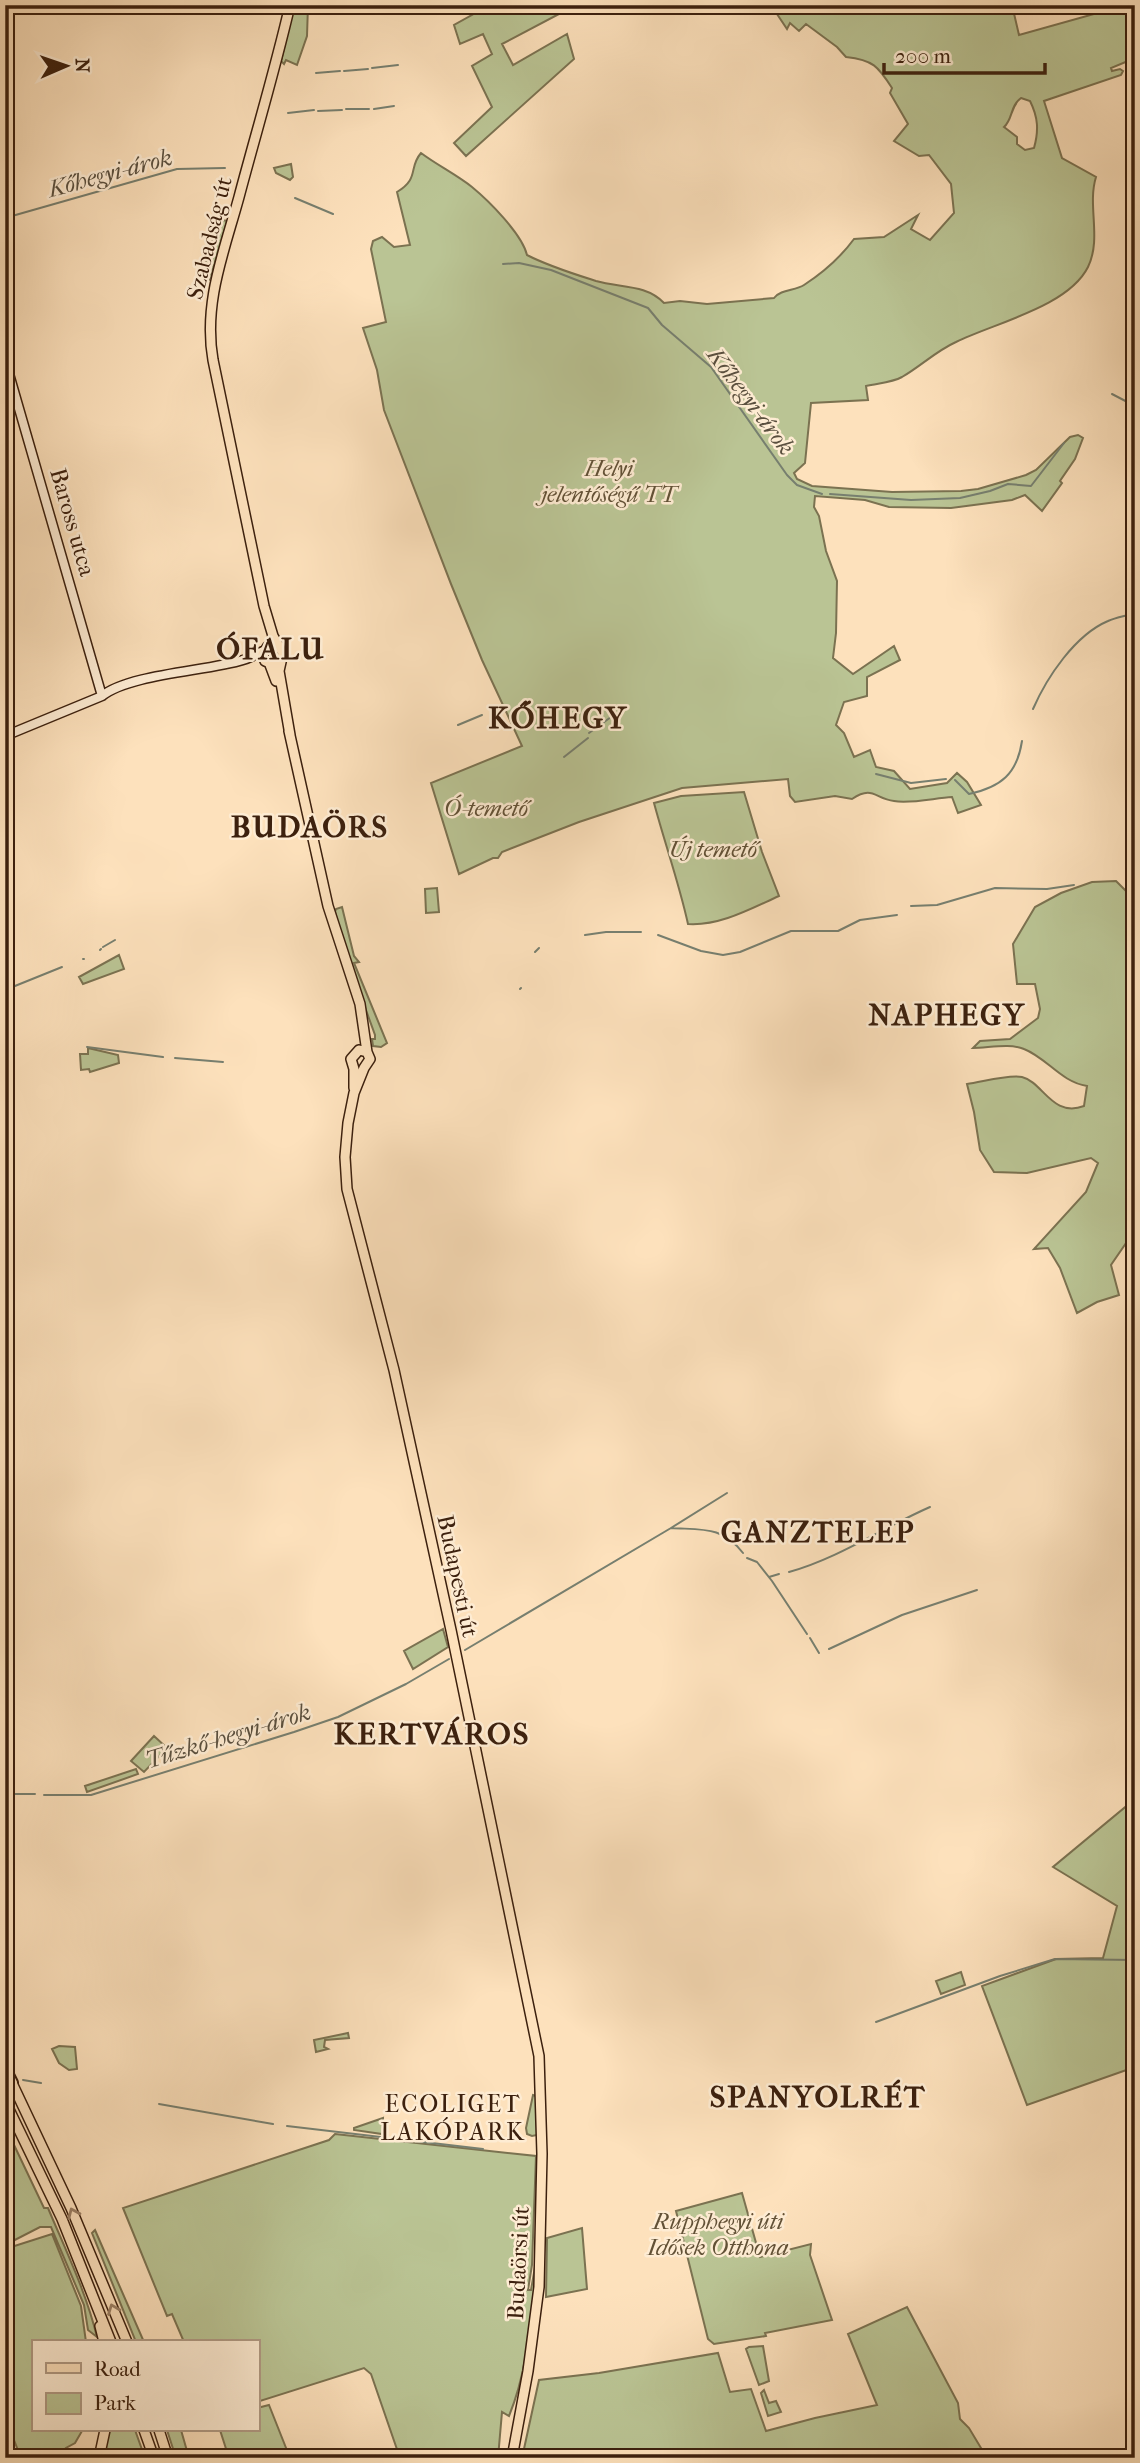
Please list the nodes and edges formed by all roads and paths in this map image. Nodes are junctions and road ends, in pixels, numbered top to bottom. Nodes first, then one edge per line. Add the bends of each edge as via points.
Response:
1 (290, 5) edge
2 (5, 360) edge
3 (264, 606) junction
4 (278, 646) junction
5 (266, 656) junction
6 (281, 661) junction
7 (102, 696) junction
8 (290, 735) junction
9 (5, 736) edge
10 (363, 1051) junction
11 (359, 1069) junction
12 (540, 2068) joint
13 (5, 2069) edge
14 (12, 2083) joint
15 (5, 2101) edge
16 (81, 2264) junction
17 (103, 2340) edge
18 (110, 2340) edge
19 (126, 2340) edge
20 (105, 2432) edge
21 (145, 2432) edge
22 (160, 2432) edge
23 (99, 2458) edge
24 (154, 2458) edge
25 (168, 2458) edge
26 (512, 2458) edge

1 - 3 main road, Szabadság út via 217,272 209,319 213,360
2 - 7 street, Baross utca
3 - 4 main road, Szabadság út
3 - 5 main road, Szabadság út
4 - 5 main road
4 - 6 main road, Szabadság út via 283,653
5 - 6 main road via 277,664
5 - 7 street via 146,679
5 - 8 main road, Szabadság út
6 - 8 main road, Szabadság út
7 - 9 street
8 - 10 main road, Szabadság út via 328,906 360,1003
10 - 11 main road via 370,1061
10 - 11 main road via 351,1057
11 - 12 main road, Budapesti út via 346,1134 350,1207 397,1383
12 - 26 main road, Budaörsi út via 539,2287
13 - 14 highway
19 -> 14 main road
15 - 16 main road
16 - 17 main road
16 - 18 main road
20 - 23 main road
21 - 24 main road
22 - 25 main road

